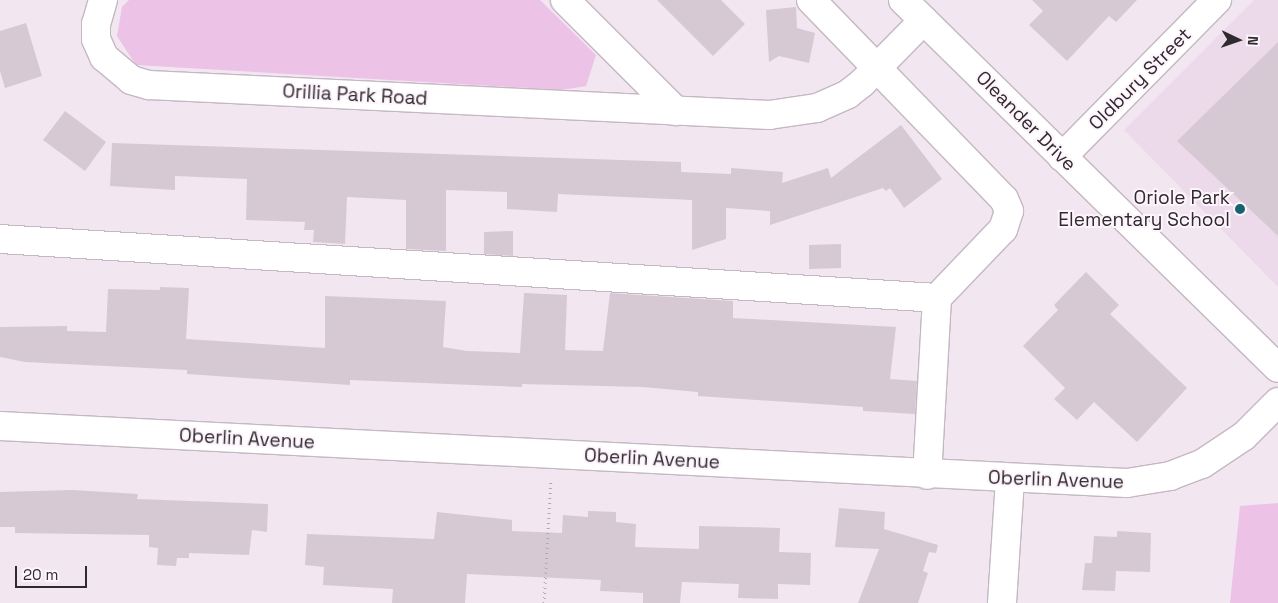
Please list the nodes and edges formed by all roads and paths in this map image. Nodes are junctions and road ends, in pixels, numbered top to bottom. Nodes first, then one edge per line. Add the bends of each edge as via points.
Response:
1 (103, 0) edge
2 (565, 0) edge
3 (811, 0) edge
4 (903, 0) edge
5 (1217, 0) edge
6 (924, 20) junction
7 (879, 67) junction
8 (676, 111) junction
9 (1062, 157) junction
10 (0, 240) edge
11 (938, 298) junction
12 (1278, 368) edge
13 (1278, 402) edge
14 (0, 426) edge
15 (552, 454) junction
16 (927, 475) junction
17 (1010, 479) junction
18 (544, 603) edge
19 (1002, 603) edge

1 - 8 street, Orillia Park Road via 96,24 96,39 104,57 131,80 149,86
2 - 8 street
3 - 7 street
4 - 6 street, Oleander Drive
5 - 9 street, Oldbury Street
6 - 7 street, Orillia Park Road
6 - 9 street, Oleander Drive
7 - 8 street, Orillia Park Road via 848,94 805,111 770,114
7 - 11 street via 1004,199 1010,210 1003,229
9 - 12 street, Oleander Drive
10 - 11 street
11 - 16 street
13 - 17 street, Oberlin Avenue via 1244,436 1221,453 1170,476 1127,483
14 - 15 street, Oberlin Avenue
15 - 16 street, Oberlin Avenue
15 - 18 path
16 - 17 street, Oberlin Avenue
17 - 19 street

